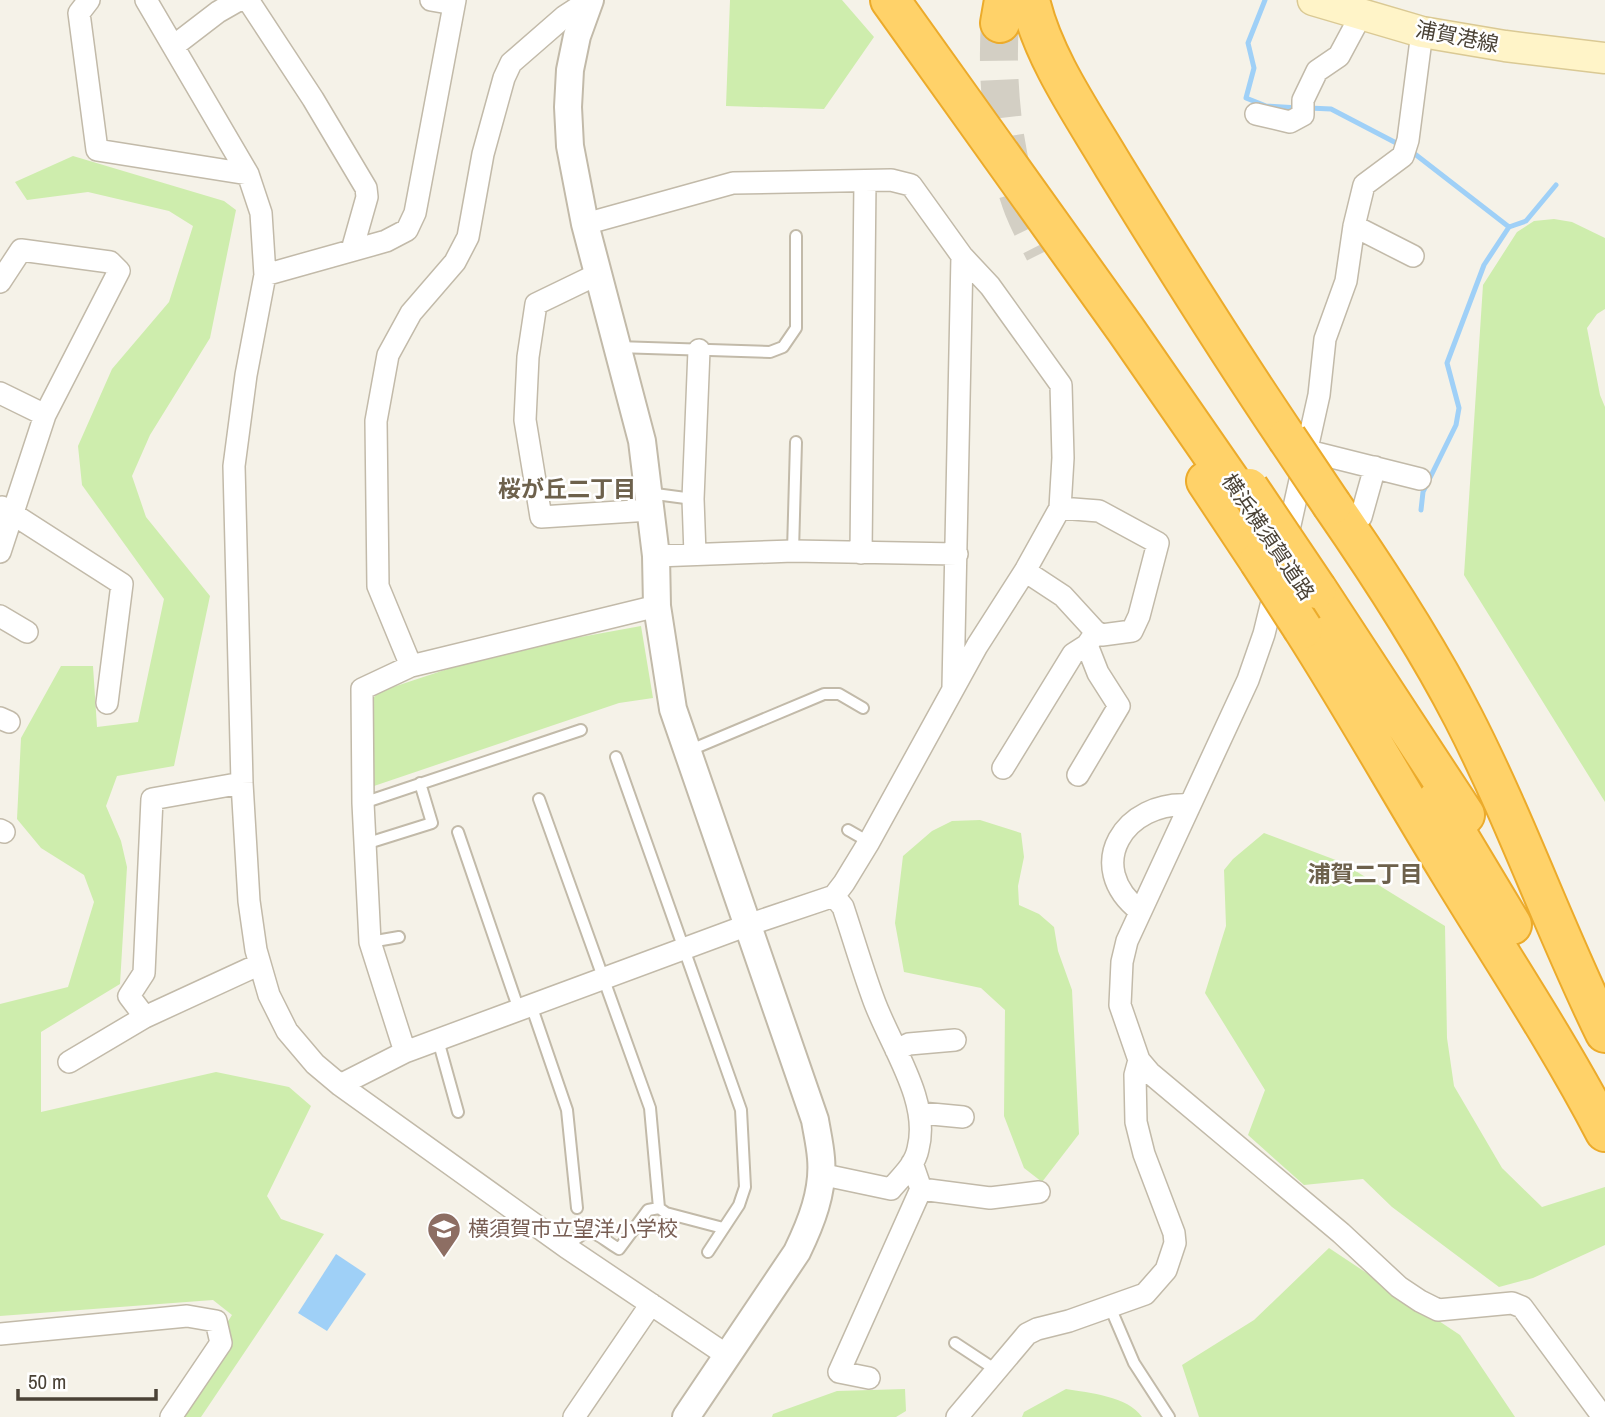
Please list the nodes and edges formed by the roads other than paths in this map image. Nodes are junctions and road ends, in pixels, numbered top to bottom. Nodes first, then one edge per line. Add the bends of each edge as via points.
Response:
1 (89, 0) edge
2 (146, 0) edge
3 (239, 0) edge
4 (248, 0) edge
5 (430, 0) edge
6 (590, 0) edge
7 (890, 0) edge
8 (904, 0) edge
9 (1030, 0) edge
10 (1312, 0) edge
11 (455, 2) edge
12 (1361, 15) junction
13 (1422, 32) junction
14 (175, 45) junction
15 (1605, 58) edge
16 (1256, 114) dead end
17 (248, 174) junction
18 (865, 181) junction
19 (584, 224) junction
20 (1354, 226) junction
21 (796, 236) dead end
22 (352, 250) junction
23 (1044, 252) tunnel mouth
24 (962, 256) junction
25 (1413, 256) dead end
26 (598, 274) junction
27 (265, 275) junction
28 (0, 282) edge
29 (617, 348) junction
30 (699, 350) junction
31 (0, 393) edge
32 (45, 415) junction
33 (796, 442) dead end
34 (1297, 444) junction
35 (1375, 467) junction
36 (1420, 479) dead end
37 (1246, 494) junction
38 (693, 499) junction
39 (649, 502) junction
40 (1060, 508) junction
41 (6, 510) edge
42 (1346, 511) junction
43 (793, 551) junction
44 (0, 552) edge
45 (861, 553) junction
46 (695, 554) junction
47 (957, 554) junction
48 (656, 556) junction
49 (1025, 571) junction
50 (657, 606) junction
51 (1310, 606) junction
52 (0, 616) edge
53 (27, 632) dead end
54 (1092, 639) junction
55 (411, 666) junction
56 (953, 693) junction
57 (107, 703) dead end
58 (863, 708) dead end
59 (581, 730) dead end
60 (688, 751) junction
61 (616, 757) dead end
62 (1003, 768) dead end
63 (1078, 775) dead end
64 (242, 783) junction
65 (420, 783) junction
66 (539, 799) dead end
67 (363, 803) junction
68 (1190, 805) junction
69 (848, 830) dead end
70 (458, 832) dead end
71 (869, 842) junction
72 (365, 844) junction
73 (834, 896) junction
74 (1140, 911) junction
75 (748, 925) junction
76 (400, 937) dead end
77 (370, 942) junction
78 (683, 949) junction
79 (260, 964) junction
80 (603, 979) junction
81 (525, 1007) junction
82 (145, 1017) junction
83 (1605, 1033) edge
84 (438, 1040) junction
85 (955, 1040) dead end
86 (897, 1050) junction
87 (405, 1052) junction
88 (1139, 1060) junction
89 (1605, 1060) edge
90 (69, 1062) dead end
91 (340, 1085) junction
92 (1605, 1100) edge
93 (458, 1112) dead end
94 (921, 1113) junction
95 (963, 1117) dead end
96 (1605, 1132) edge
97 (912, 1163) junction
98 (820, 1174) junction
99 (921, 1189) junction
100 (1039, 1192) dead end
101 (659, 1208) junction
102 (577, 1209) dead end
103 (723, 1228) junction
104 (566, 1247) junction
105 (708, 1252) dead end
106 (651, 1304) junction
107 (1110, 1307) junction
108 (0, 1334) edge
109 (955, 1343) dead end
110 (727, 1356) junction
111 (996, 1370) junction
112 (869, 1378) dead end
113 (170, 1417) edge
114 (574, 1417) edge
115 (686, 1417) edge
116 (957, 1417) edge
117 (1169, 1417) edge
118 (1603, 1417) edge

1 - 17 street via 79,13 97,150
2 - 14 street
3 - 14 street
4 - 22 street via 366,188
5 - 11 street
6 - 19 street via 570,70 568,107
6 - 55 street via 511,63 483,154 468,237 455,262 411,313 387,355 376,421 377,586
7 - 37 highway, 横浜横須賀道路
8 - 37 highway, 横浜横須賀道路
9 - 34 highway via 1040,34 1096,136 1216,332
10 - 12 main road, 浦賀港線
11 - 22 street via 415,213 407,230
12 - 13 main road, 浦賀港線
12 - 16 street via 1339,55 1317,71 1303,108 1290,122
13 - 15 main road, 浦賀港線
13 - 20 street via 1405,148 1364,186
14 - 17 street
17 - 27 street via 261,213
18 - 19 street via 733,183
18 - 24 street via 911,185
18 - 45 street
19 - 26 street
20 - 25 street
20 - 34 street via 1346,281 1325,339 1319,395
21 - 30 lane via 796,328 791,340 771,352
22 - 27 street
23 - 51 highway, bridge via 1259,561
24 - 40 street via 990,286 1061,385
24 - 47 street
26 - 29 street
26 - 39 street via 536,304 525,420 541,517
27 - 64 street via 234,466
28 - 32 street via 21,250 110,262 119,271
29 - 30 lane
29 - 39 street via 642,441
30 - 38 street
31 - 32 street
32 - 41 street
33 - 43 lane
34 - 35 street
34 - 42 highway, bridge
34 - 68 street via 1264,634 1248,680
35 - 36 street
35 - 42 street
37 - 51 highway, 横浜横須賀道路
38 - 39 lane
38 - 46 street
39 - 48 street
40 - 49 street
40 - 54 street via 1099,511 1158,543 1132,631
41 - 44 street
41 - 57 street via 122,584
42 - 83 highway via 1463,716
43 - 45 street
43 - 46 street
45 - 47 street
46 - 48 street
47 - 56 street
48 - 50 street
49 - 54 street via 1063,596
49 - 56 street
50 - 55 street
50 - 60 street via 673,709
51 - 89 highway, 横浜横須賀道路 via 1511,888
51 - 92 highway, 横浜横須賀道路 via 1372,695 1483,875
51 - 96 highway via 1350,703
52 - 53 street
54 - 62 street via 1073,654
54 - 63 street via 1098,673 1119,706
55 - 67 street via 362,689
56 - 71 street
58 - 60 lane via 839,694 824,694
59 - 65 lane
60 - 75 street
61 - 78 lane
64 - 79 street via 249,901
64 - 82 street via 152,799 145,973 129,996
65 - 67 lane
65 - 72 lane via 432,824
66 - 80 lane
67 - 72 street
68 - 74 street
68 - 74 street via 1154,808 1136,818 1117,842 1113,858 1116,881
69 - 71 lane
70 - 81 lane
71 - 73 street
72 - 77 street
73 - 75 street
73 - 86 street via 843,906 873,1000
74 - 88 street via 1127,941 1120,984 1120,1005
75 - 78 street
75 - 98 street via 815,1120
76 - 77 lane
77 - 87 street
78 - 80 street
78 - 103 lane via 741,1110 745,1187
79 - 82 street
79 - 91 street via 287,1031
80 - 81 street
80 - 101 lane via 650,1108
81 - 84 street
81 - 102 lane via 567,1110
82 - 90 street
84 - 87 street
84 - 93 lane
85 - 86 street via 909,1044
86 - 94 street
87 - 91 street
88 - 107 street via 1136,1122 1175,1243 1166,1270 1145,1294
88 - 118 street via 1399,1287 1438,1310 1512,1303 1522,1307
91 - 104 street
94 - 95 street
94 - 97 street via 918,1150
97 - 98 street via 891,1189
97 - 99 street
98 - 110 street via 810,1225 797,1252
99 - 100 street via 990,1198
99 - 112 street via 839,1372
101 - 103 lane
101 - 104 lane via 648,1210 619,1250 590,1232 583,1232
103 - 105 lane
104 - 106 street
106 - 110 street
106 - 114 street
107 - 111 street via 1027,1334
107 - 117 lane via 1134,1363
108 - 113 street via 187,1316 216,1321 220,1343
109 - 111 lane
110 - 115 street
111 - 116 street

